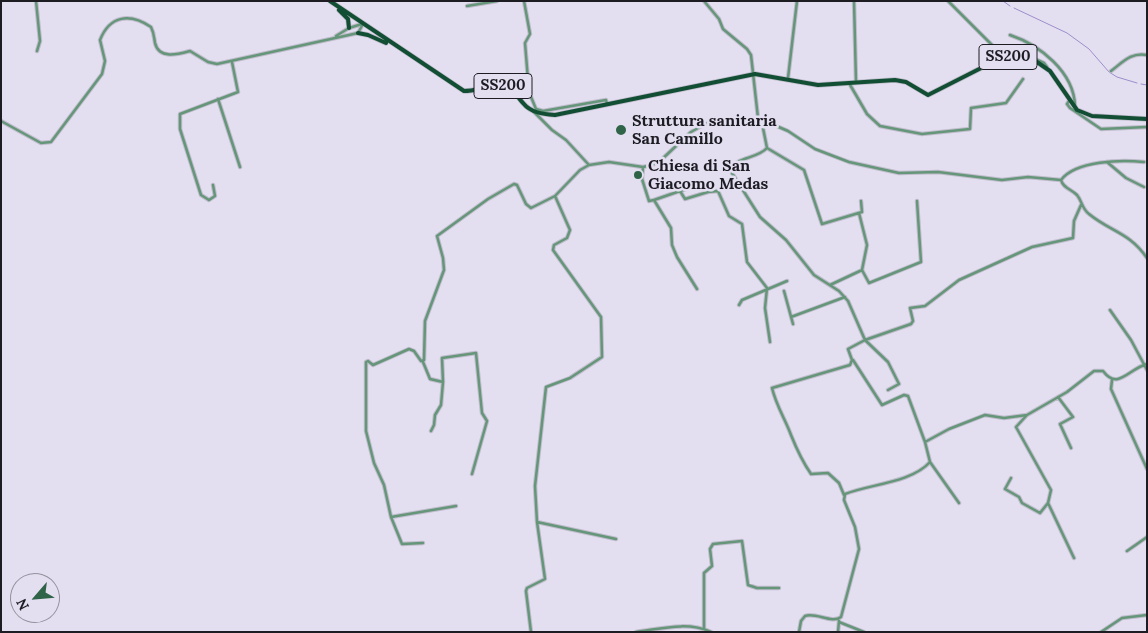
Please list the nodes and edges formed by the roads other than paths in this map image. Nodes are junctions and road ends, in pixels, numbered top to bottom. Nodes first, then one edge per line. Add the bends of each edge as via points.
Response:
1 (36, 1) edge
2 (330, 1) edge
3 (497, 1) edge
4 (524, 1) edge
5 (704, 1) edge
6 (710, 1) edge
7 (797, 1) edge
8 (854, 1) edge
9 (948, 1) edge
10 (467, 6) dead end
11 (707, 6) junction
12 (363, 24) junction
13 (349, 28) junction
14 (358, 33) junction
15 (1010, 35) dead end
16 (334, 37) junction
17 (400, 50) junction
18 (37, 51) dead end
19 (1147, 55) edge
20 (232, 62) junction
21 (753, 66) junction
22 (1050, 71) junction
23 (1111, 71) dead end
24 (754, 74) junction
25 (748, 75) junction
26 (762, 75) junction
27 (788, 78) junction
28 (1023, 79) dead end
29 (856, 82) junction
30 (849, 83) junction
31 (218, 99) junction
32 (1069, 101) junction
33 (608, 104) junction
34 (1075, 108) junction
35 (533, 111) junction
36 (758, 118) junction
37 (1147, 119) edge
38 (1, 121) edge
39 (1147, 127) edge
40 (766, 148) junction
41 (1107, 162) junction
42 (1144, 162) dead end
43 (588, 165) junction
44 (240, 167) dead end
45 (643, 167) junction
46 (1060, 180) junction
47 (213, 185) dead end
48 (692, 187) dead end
49 (1144, 187) dead end
50 (680, 192) junction
51 (555, 196) junction
52 (654, 200) junction
53 (861, 201) dead end
54 (917, 201) dead end
55 (1081, 205) junction
56 (859, 213) junction
57 (1147, 258) edge
58 (862, 270) junction
59 (786, 281) dead end
60 (830, 285) junction
61 (697, 289) dead end
62 (766, 291) junction
63 (784, 291) dead end
64 (845, 298) junction
65 (739, 305) dead end
66 (1110, 310) dead end
67 (791, 317) junction
68 (792, 324) dead end
69 (866, 340) junction
70 (770, 342) dead end
71 (852, 360) junction
72 (423, 362) junction
73 (1146, 364) edge
74 (1147, 370) edge
75 (1112, 380) junction
76 (443, 382) junction
77 (888, 390) dead end
78 (1058, 397) junction
79 (1027, 415) junction
80 (431, 431) dead end
81 (925, 442) junction
82 (1071, 448) dead end
83 (930, 462) junction
84 (1147, 469) edge
85 (472, 474) dead end
86 (1011, 478) dead end
87 (844, 496) junction
88 (959, 503) dead end
89 (1048, 503) junction
90 (456, 506) dead end
91 (391, 517) junction
92 (536, 522) junction
93 (1147, 537) edge
94 (616, 539) dead end
95 (423, 543) dead end
96 (1127, 551) dead end
97 (1074, 558) dead end
98 (779, 588) dead end
99 (1147, 615) edge
100 (839, 621) junction
101 (704, 629) junction
102 (531, 632) edge
103 (636, 632) edge
104 (711, 632) edge
105 (799, 632) edge
106 (838, 632) edge
107 (864, 632) edge
108 (1101, 632) edge

1 - 18 street via 40,41
2 - 12 main road, SS200
2 - 13 main road via 348,19
3 - 10 street
4 - 33 street via 530,34 525,43 529,92 536,109 543,112 606,100
5 - 11 street
6 - 11 street
7 - 27 street
8 - 29 street
9 - 22 street via 994,47 1030,56 1044,63
11 - 21 street via 723,29 748,49
12 - 13 street
12 - 14 street
12 - 17 main road, SS200
13 - 16 street
14 - 16 street
14 - 17 main road
15 - 34 street via 1033,44 1053,61 1068,81
16 - 20 street
17 - 35 main road, SS200 via 464,91 507,87
19 - 23 street via 1130,56
20 - 31 street via 240,91
20 - 38 street via 213,64 190,50 176,55 163,53 157,48 151,27 118,18 110,23 100,40 105,61 102,74 51,142 41,143
21 - 24 street
21 - 25 street via 752,73
21 - 26 street
22 - 29 main road, SS200 via 1037,62 1008,57 967,73 928,95 906,82 895,80
22 - 32 main road, SS200
24 - 25 main road, SS200
24 - 26 main road, SS200
24 - 36 street
25 - 33 main road, SS200
26 - 27 main road, SS200
27 - 30 main road, SS200 via 818,85
28 - 30 street via 1006,103 971,108 970,129 922,134 878,124 867,114
29 - 30 main road, SS200
31 - 44 street
31 - 47 street via 182,111 179,124 205,199 215,196
32 - 34 main road, SS200
32 - 39 street via 1070,108 1101,129
33 - 35 main road, SS200 via 555,115
34 - 37 main road, SS200 via 1092,116
35 - 43 street
36 - 40 street
36 - 45 street via 705,124 691,132 660,161
36 - 46 street via 788,131 815,149 849,162 899,173 938,172 1002,180 1028,177
40 - 56 street via 804,170 822,224
40 - 60 street via 735,163 732,173 760,217 786,240 814,274
41 - 42 street
41 - 46 street via 1073,170
41 - 49 street via 1120,174
43 - 45 street via 609,162
43 - 51 street
45 - 52 street via 642,179 649,201
46 - 55 street via 1076,194
48 - 50 street
50 - 52 street
50 - 62 street via 685,199 718,191 729,216 742,224 747,262 763,281
51 - 72 street via 531,208 518,185 514,184 437,236 444,270 424,321
51 - 92 street via 570,230 567,238 554,245 553,250 601,317 602,357 570,378 546,388 535,486
52 - 61 street via 671,228 677,257
53 - 56 street via 863,210
54 - 58 street via 921,262 868,283
55 - 57 street via 1108,228 1125,234
55 - 69 street via 1074,221 1073,238 1032,247 959,280 925,306 910,308 911,324
56 - 58 street via 868,245
58 - 60 street
59 - 62 street
60 - 64 street
62 - 65 street via 742,300
62 - 70 street
63 - 67 street
64 - 67 street
64 - 69 street
66 - 73 street
67 - 68 street
69 - 71 street via 848,349
69 - 77 street via 888,362 900,384
71 - 81 street via 882,405 908,396
71 - 87 street via 850,365 772,388 777,408 799,457 811,474 828,473
72 - 76 street via 430,379
72 - 91 street via 409,349 373,365 366,361 366,431
73 - 74 street
73 - 75 street via 1119,380
75 - 78 street via 1104,371 1094,371
75 - 84 street via 1111,389
76 - 80 street via 441,405
76 - 85 street via 442,358 476,353 482,413 487,421
78 - 79 street
78 - 82 street via 1073,417 1060,424
79 - 81 street via 1004,418 985,415
79 - 89 street via 1016,427 1052,490
81 - 83 street
83 - 87 street via 894,482
83 - 88 street
86 - 89 street via 1005,488 1019,497 1022,503 1040,513
87 - 100 street via 859,549
89 - 97 street
90 - 91 street
91 - 95 street via 403,545
92 - 94 street
92 - 102 street via 545,579 526,591
93 - 96 street
98 - 101 street via 748,585 742,541 713,544 710,548 712,566 704,574
99 - 108 street via 1122,618
100 - 105 street via 809,614 801,621
100 - 106 street
100 - 107 street
101 - 103 street via 675,626
101 - 104 street

